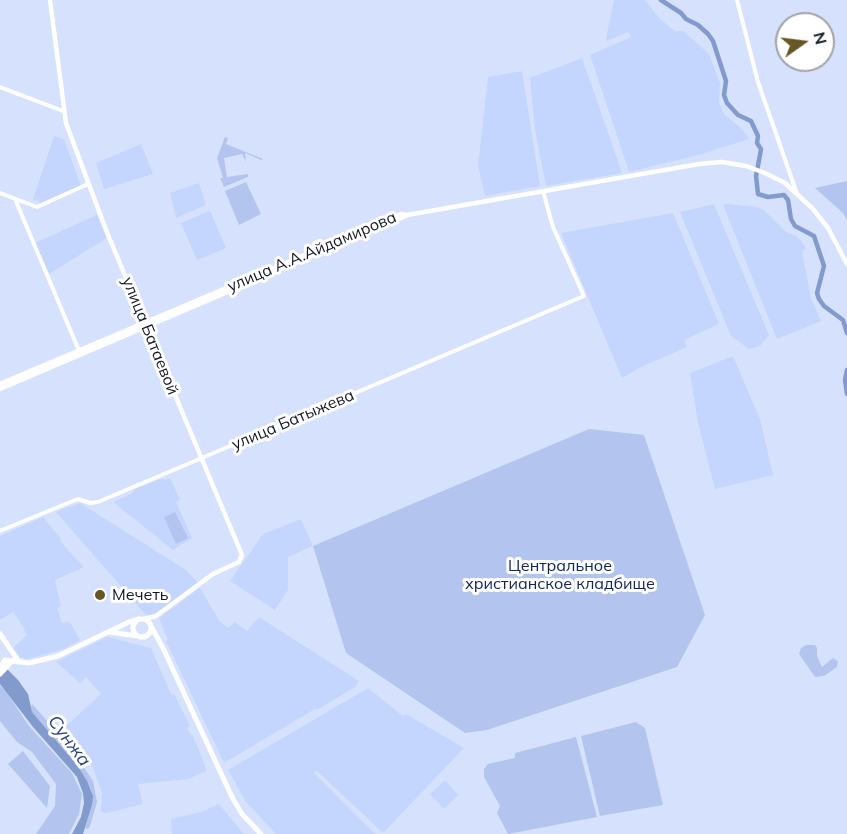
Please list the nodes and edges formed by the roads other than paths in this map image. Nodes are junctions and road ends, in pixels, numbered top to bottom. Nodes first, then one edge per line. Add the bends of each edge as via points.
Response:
1 (50, 0) edge
2 (738, 0) edge
3 (0, 87) edge
4 (63, 111) junction
5 (88, 184) junction
6 (543, 191) junction
7 (796, 192) junction
8 (0, 193) edge
9 (15, 199) junction
10 (847, 264) edge
11 (145, 325) junction
12 (80, 353) junction
13 (0, 386) edge
14 (201, 458) junction
15 (0, 531) edge
16 (156, 616) junction
17 (141, 619) junction
18 (151, 626) junction
19 (106, 633) junction
20 (0, 634) edge
21 (140, 637) junction
22 (0, 640) edge
23 (159, 642) junction
24 (9, 650) junction
25 (16, 661) junction
26 (4, 664) edge
27 (0, 674) edge
28 (261, 834) edge

1 - 4 main road, улица Батаевой
2 - 7 street via 758,81
3 - 4 street
4 - 5 main road, улица Батаевой
5 - 9 street via 37,207
5 - 11 main road, улица Батаевой
6 - 7 main road, улица А.А.Айдамирова via 722,162 765,173
6 - 11 main road, улица А.А.Айдамирова via 403,216
6 - 14 street, улица Батыжева via 584,296
7 - 10 main road, улица А.А.Айдамирова via 828,228
8 - 9 street
9 - 12 street
11 - 12 main road, улица А.А.Айдамирова
11 - 14 main road, улица Батаевой
12 - 13 main road, улица А.А.Айдамирова
14 - 15 street, улица Батыжева via 99,502 78,499
14 - 16 main road, улица Батаевой via 242,559 213,574
16 - 17 main road
16 - 18 main road
17 - 18 main road
17 - 19 main road
17 - 21 main road via 133,627
18 - 21 main road
18 - 23 main road
19 - 21 main road
19 - 25 main road via 51,658 29,663
20 - 24 main road
21 - 23 main road
22 - 24 main road
23 - 28 main road via 232,797
24 - 25 main road
24 - 26 main road
25 - 26 main road
26 - 27 main road

